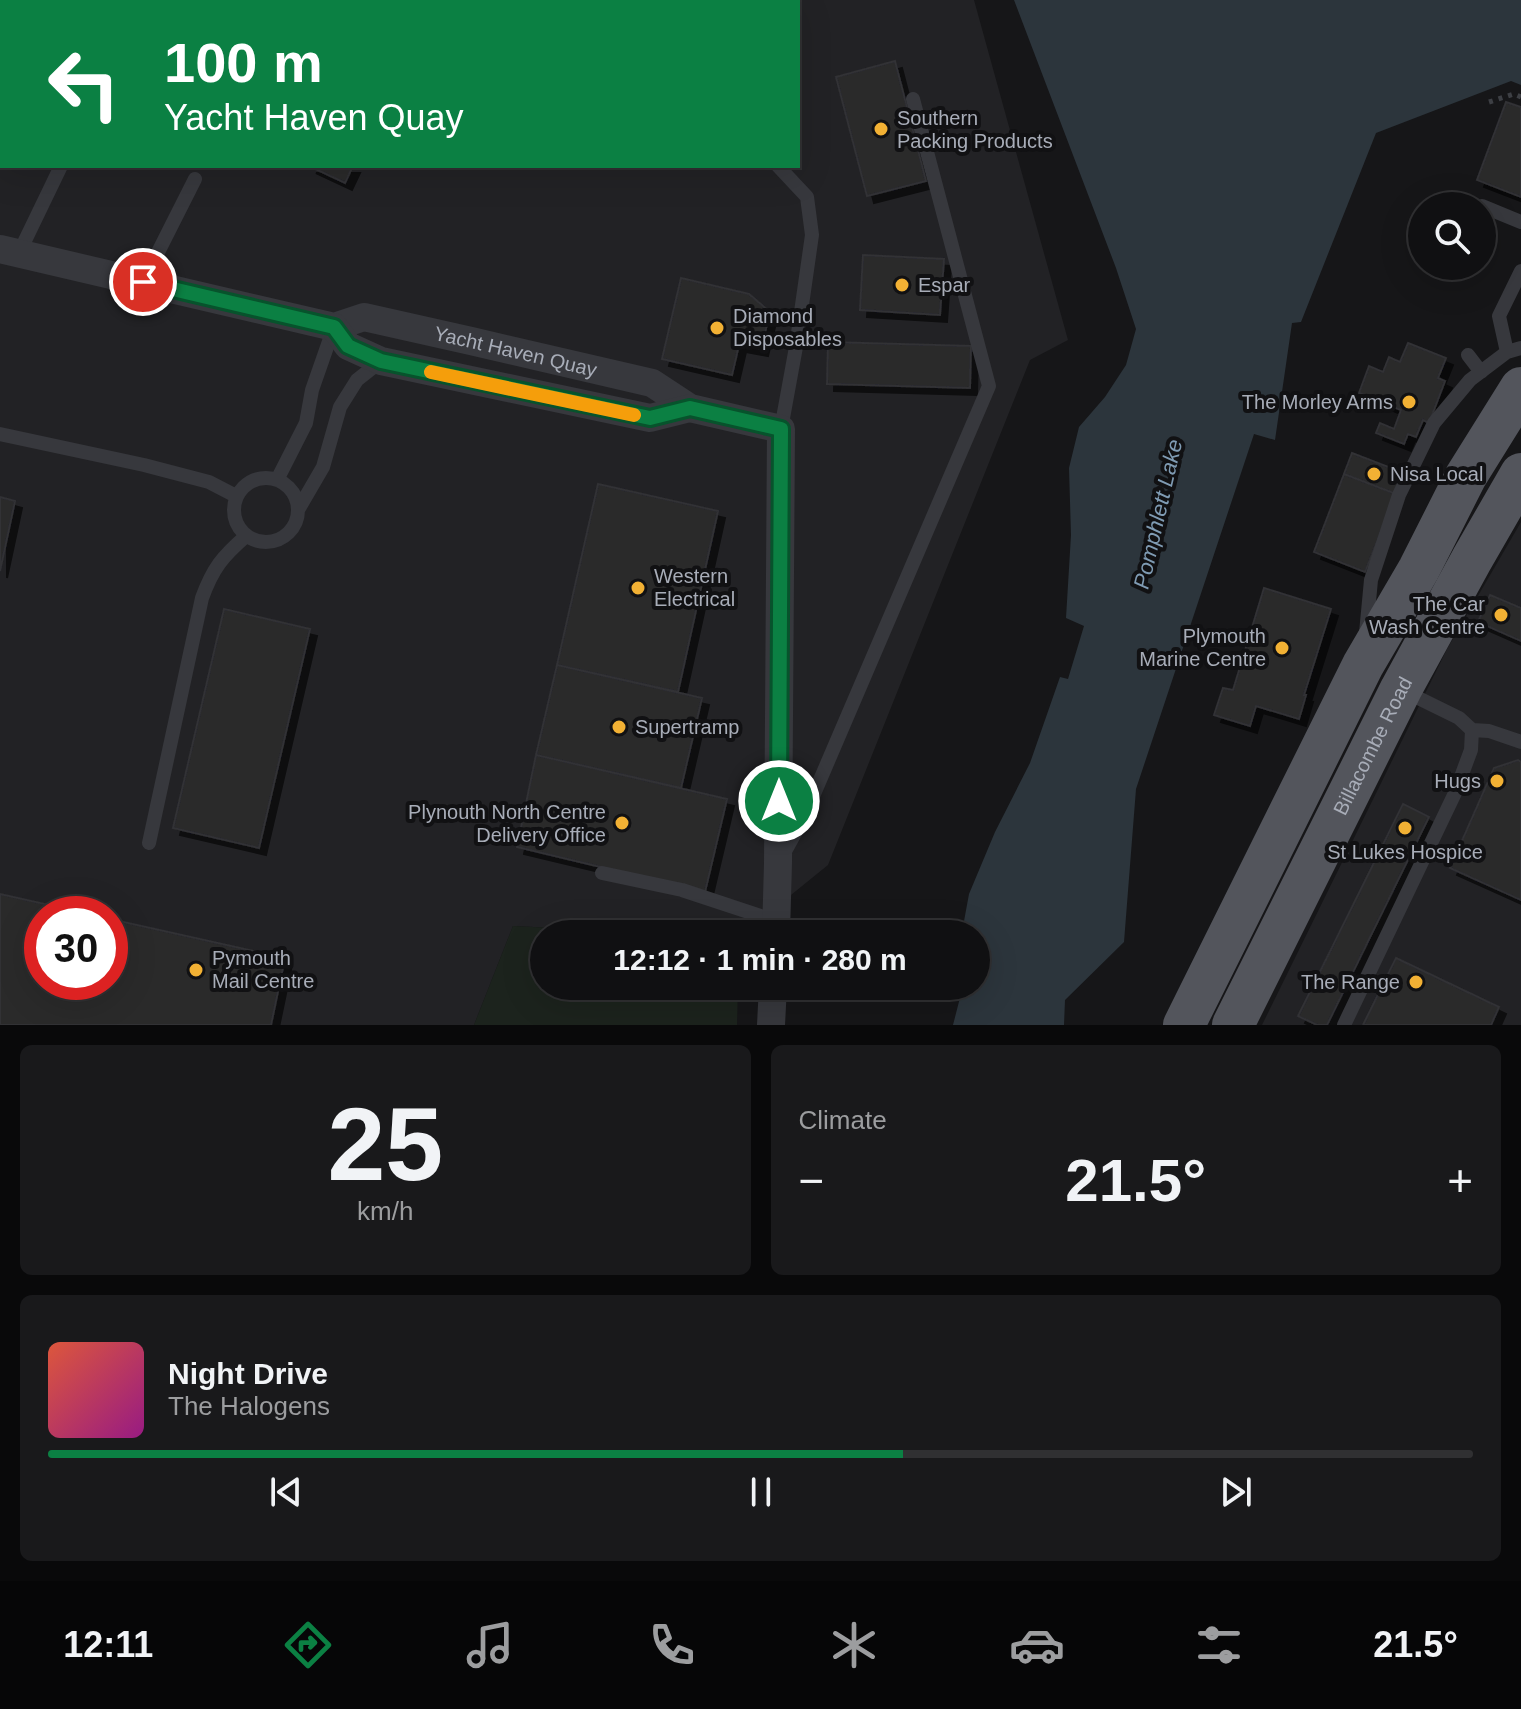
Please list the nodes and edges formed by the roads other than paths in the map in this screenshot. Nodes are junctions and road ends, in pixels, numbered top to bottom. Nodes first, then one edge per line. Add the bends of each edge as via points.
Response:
1 (913, 99) dead end
2 (60, 168) edge
3 (780, 168) edge
4 (195, 179) dead end
5 (1496, 212) edge
6 (1521, 222) edge
7 (10, 251) edge
8 (1521, 271) edge
9 (143, 282) junction
10 (334, 327) junction
11 (1468, 355) dead end
12 (381, 361) junction
13 (1516, 363) edge
14 (1481, 372) junction
15 (690, 408) junction
16 (1521, 423) edge
17 (781, 429) junction
18 (0, 434) edge
19 (1521, 474) edge
20 (277, 480) junction
21 (236, 496) junction
22 (298, 510) junction
23 (246, 536) junction
24 (1419, 569) junction
25 (1363, 665) junction
26 (1401, 689) junction
27 (1472, 730) junction
28 (1521, 742) edge
29 (149, 843) dead end
30 (778, 863) junction
31 (602, 873) dead end
32 (758, 920) edge
33 (776, 920) edge
34 (772, 1000) edge
35 (771, 1025) edge
36 (1184, 1025) edge
37 (1233, 1025) edge
38 (1344, 1025) edge

1 - 30 lane via 989,386 805,815
2 - 7 lane
3 - 17 lane via 807,197 812,235
4 - 9 lane
5 - 6 lane
7 - 9 street, Yacht Haven Quay
8 - 13 lane via 1499,316
9 - 10 street, Yacht Haven Quay
10 - 12 street, Yacht Haven Quay via 348,346
10 - 15 street, Yacht Haven Quay via 364,317 471,341 652,383
10 - 20 lane via 306,423
11 - 14 lane
12 - 15 street, Yacht Haven Quay via 650,418
12 - 22 lane via 357,380 340,407 323,467
13 - 14 lane
13 - 24 main road
14 - 25 lane via 1434,423 1399,495 1371,580
15 - 17 street, Yacht Haven Quay
16 - 24 street
17 - 30 street
18 - 21 lane via 209,482
19 - 26 main road, Billacombe Road
20 - 21 lane via 258,478
20 - 22 lane via 293,492
21 - 23 lane via 233,515
22 - 23 lane via 286,536 268,543
23 - 29 lane via 211,573 202,598
24 - 25 main road
25 - 36 main road
26 - 27 lane
26 - 37 main road, Billacombe Road
27 - 28 lane
27 - 38 lane via 1471,750 1455,793
30 - 33 street
31 - 32 lane via 682,890
34 - 35 street

